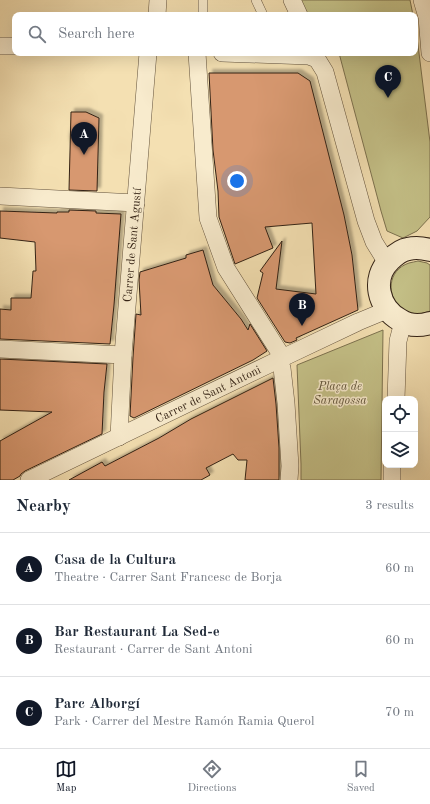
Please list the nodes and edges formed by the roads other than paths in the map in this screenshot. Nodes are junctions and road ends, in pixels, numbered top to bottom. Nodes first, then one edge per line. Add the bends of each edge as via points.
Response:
1 (158, 0) edge
2 (203, 0) edge
3 (256, 0) edge
4 (292, 0) edge
5 (422, 0) edge
6 (157, 12) edge
7 (204, 12) edge
8 (262, 12) edge
9 (298, 12) edge
10 (0, 46) edge
11 (12, 46) edge
12 (430, 53) edge
13 (148, 56) edge
14 (196, 56) edge
15 (310, 56) edge
16 (0, 196) edge
17 (136, 203) junction
18 (430, 250) edge
19 (387, 263) junction
20 (395, 316) junction
21 (430, 323) edge
22 (0, 349) edge
23 (123, 355) junction
24 (280, 359) junction
25 (396, 396) edge
26 (119, 437) junction
27 (392, 468) edge
28 (30, 480) edge
29 (289, 480) edge
30 (392, 480) edge

1 - 6 street
2 - 7 lane
3 - 8 lane
4 - 9 street
5 - 12 street via 427,17
10 - 11 street
13 - 17 street, Carrer de Sant Agustí
14 - 24 street via 208,218 226,268
15 - 19 street via 317,59 325,72 366,221 374,242
16 - 17 street
17 - 23 street, Carrer de Sant Agustí
18 - 19 street via 407,249 396,254
19 - 20 street via 381,274 379,286 381,299
20 - 21 street via 413,325
20 - 24 street, Carrer de Sant Antoni via 358,322
20 - 25 street via 398,341
22 - 23 street
23 - 26 street, Carrer de Sant Agustí
24 - 26 street, Carrer de Sant Antoni
24 - 29 street via 286,403
26 - 28 street, Carrer de Sant Antoni
27 - 30 street

